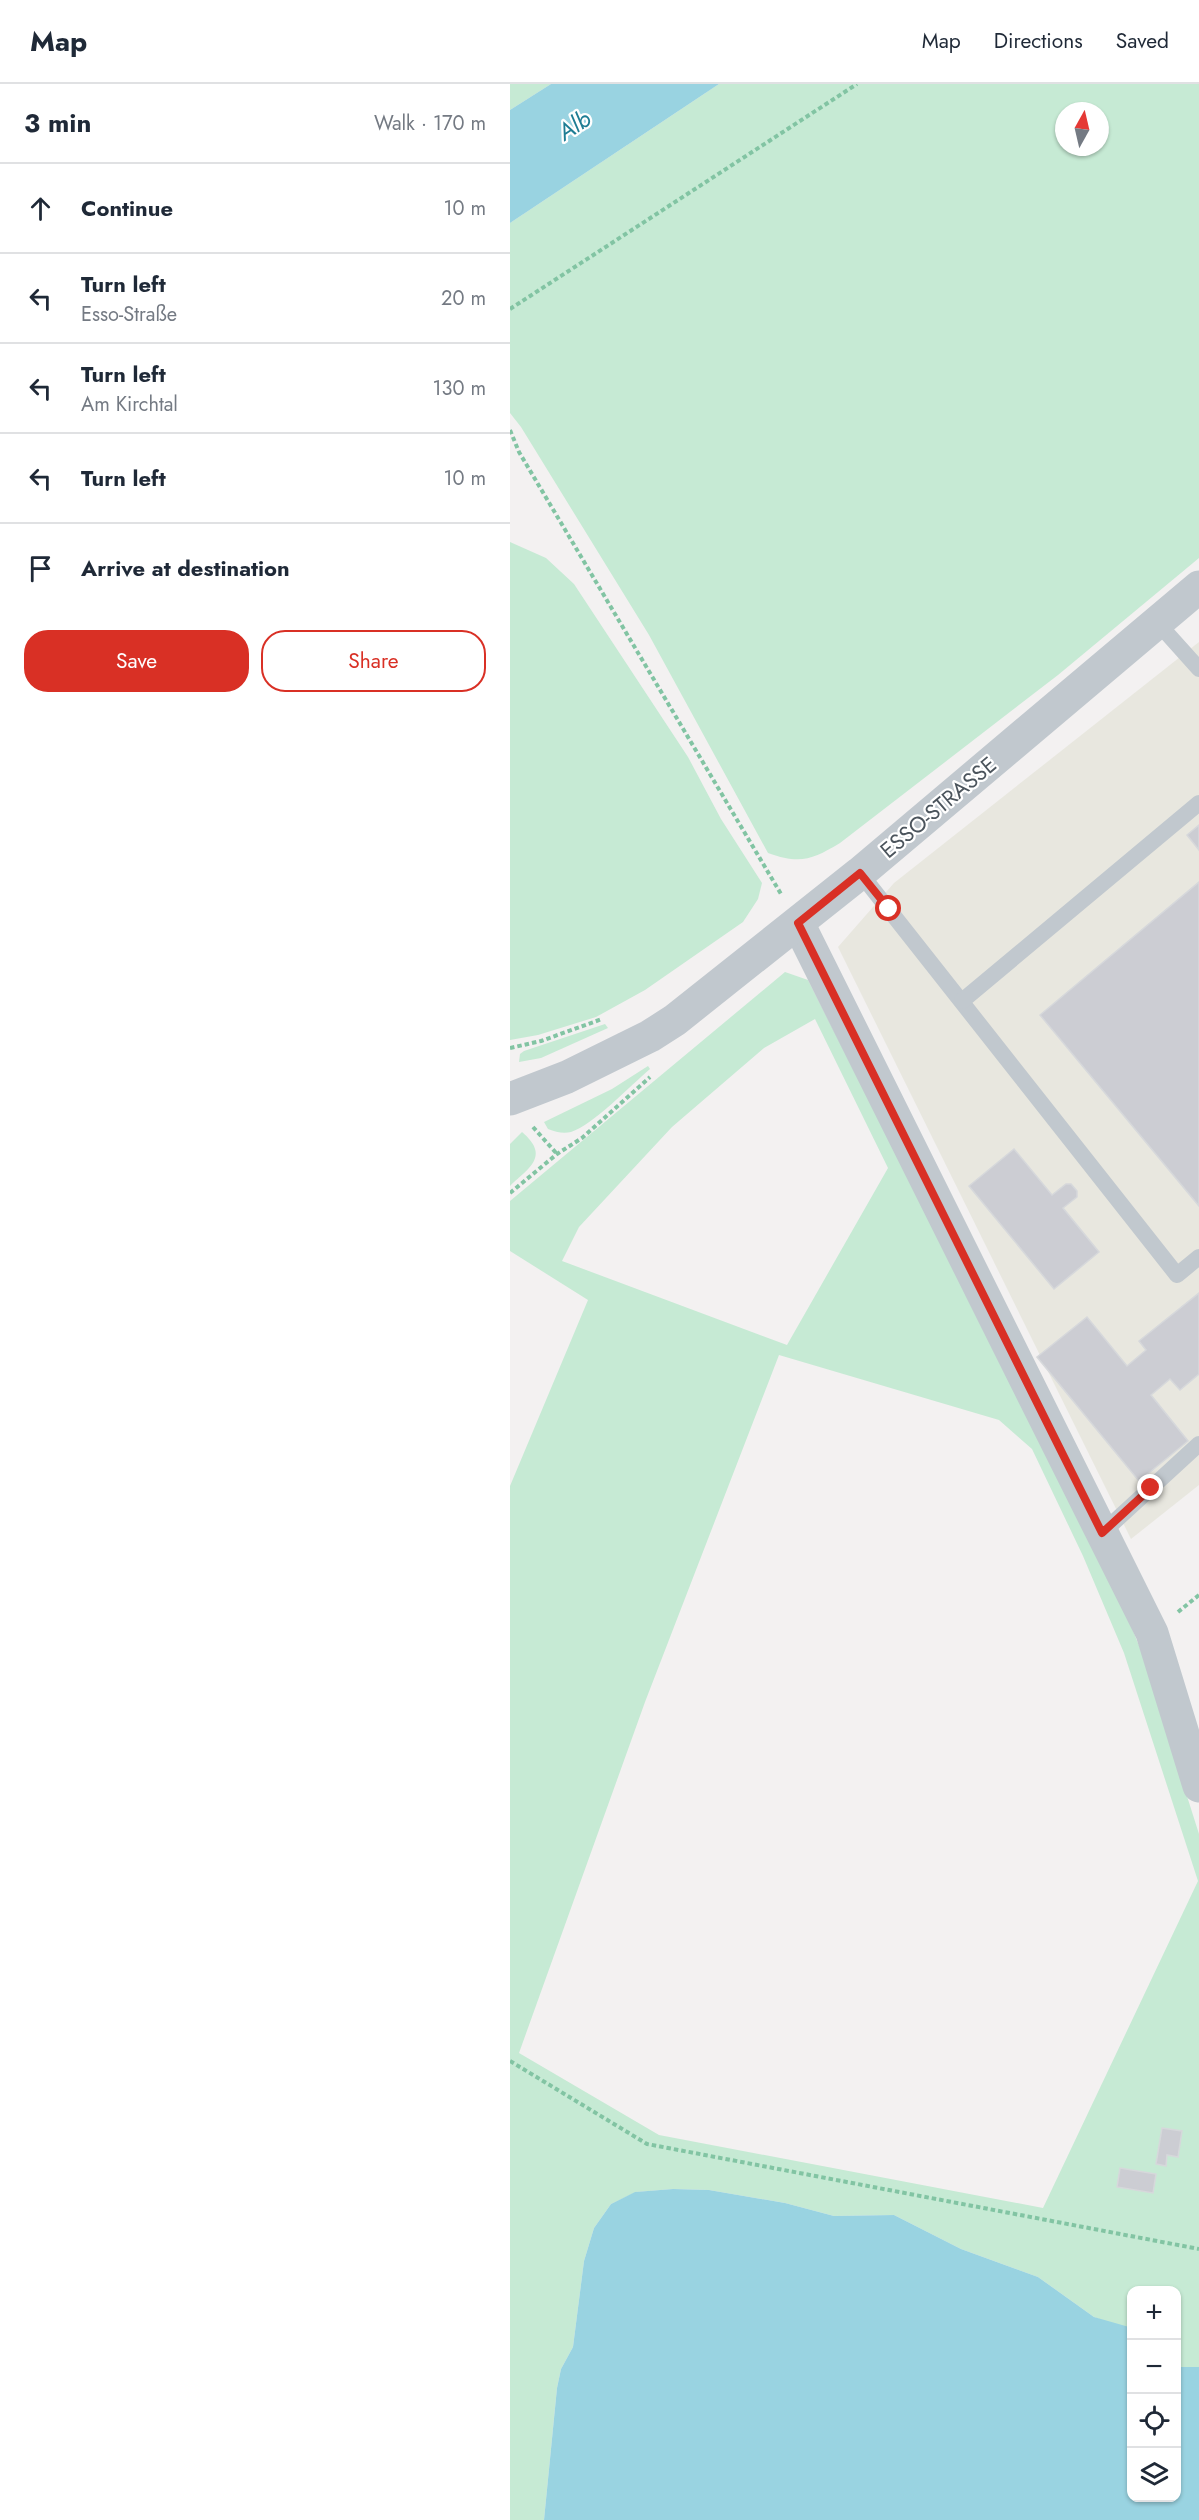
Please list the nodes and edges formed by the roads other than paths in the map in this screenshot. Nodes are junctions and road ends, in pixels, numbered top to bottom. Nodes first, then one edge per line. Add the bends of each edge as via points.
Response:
1 (1199, 587) edge
2 (1156, 621) junction
3 (1199, 669) edge
4 (1199, 802) edge
5 (860, 873) junction
6 (798, 923) junction
7 (962, 1001) junction
8 (510, 1100) edge
9 (1199, 1257) edge
10 (1199, 1444) edge
11 (1102, 1533) junction
12 (1199, 1786) edge

1 - 2 street, ESSO-STRASSE
2 - 3 lane
2 - 5 street, ESSO-STRASSE
4 - 7 lane
5 - 6 street, ESSO-STRASSE
5 - 7 lane
6 - 8 street, ESSO-STRASSE via 650,1036
6 - 11 street
7 - 9 lane via 1177,1275
10 - 11 lane
11 - 12 street via 1152,1633

